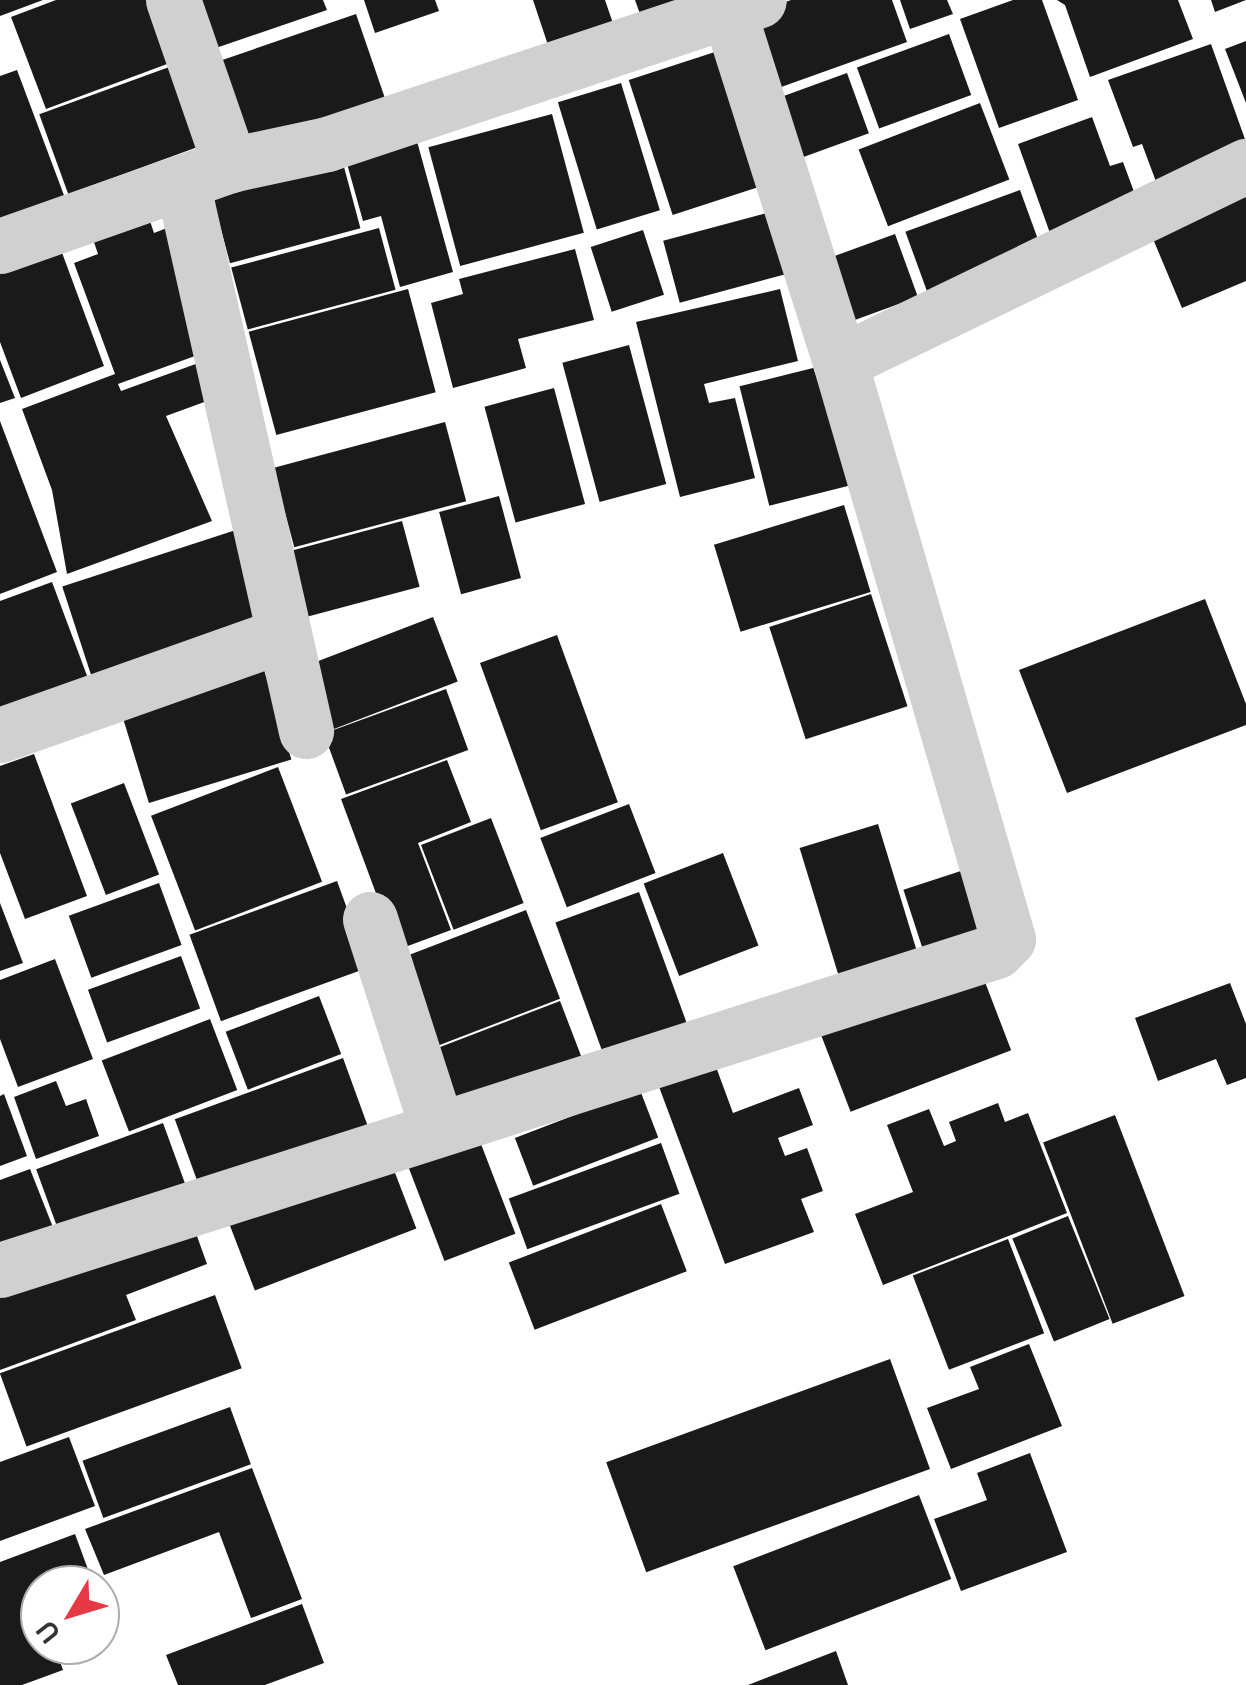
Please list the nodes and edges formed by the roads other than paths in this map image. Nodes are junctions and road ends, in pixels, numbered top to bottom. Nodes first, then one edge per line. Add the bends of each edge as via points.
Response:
1 (173, 0) edge
2 (737, 5) edge
3 (1246, 166) edge
4 (206, 174) junction
5 (0, 246) edge
6 (840, 362) junction
7 (283, 635) junction
8 (306, 731) dead end
9 (0, 735) edge
10 (370, 919) dead end
11 (438, 1128) junction
12 (0, 1270) edge

1 - 4 street
2 - 4 street via 327,144
2 - 6 street
3 - 6 street via 1143,222
4 - 5 street
4 - 7 street
6 - 11 street via 1008,940 996,951
7 - 8 street
7 - 9 street
10 - 11 street
11 - 12 street

